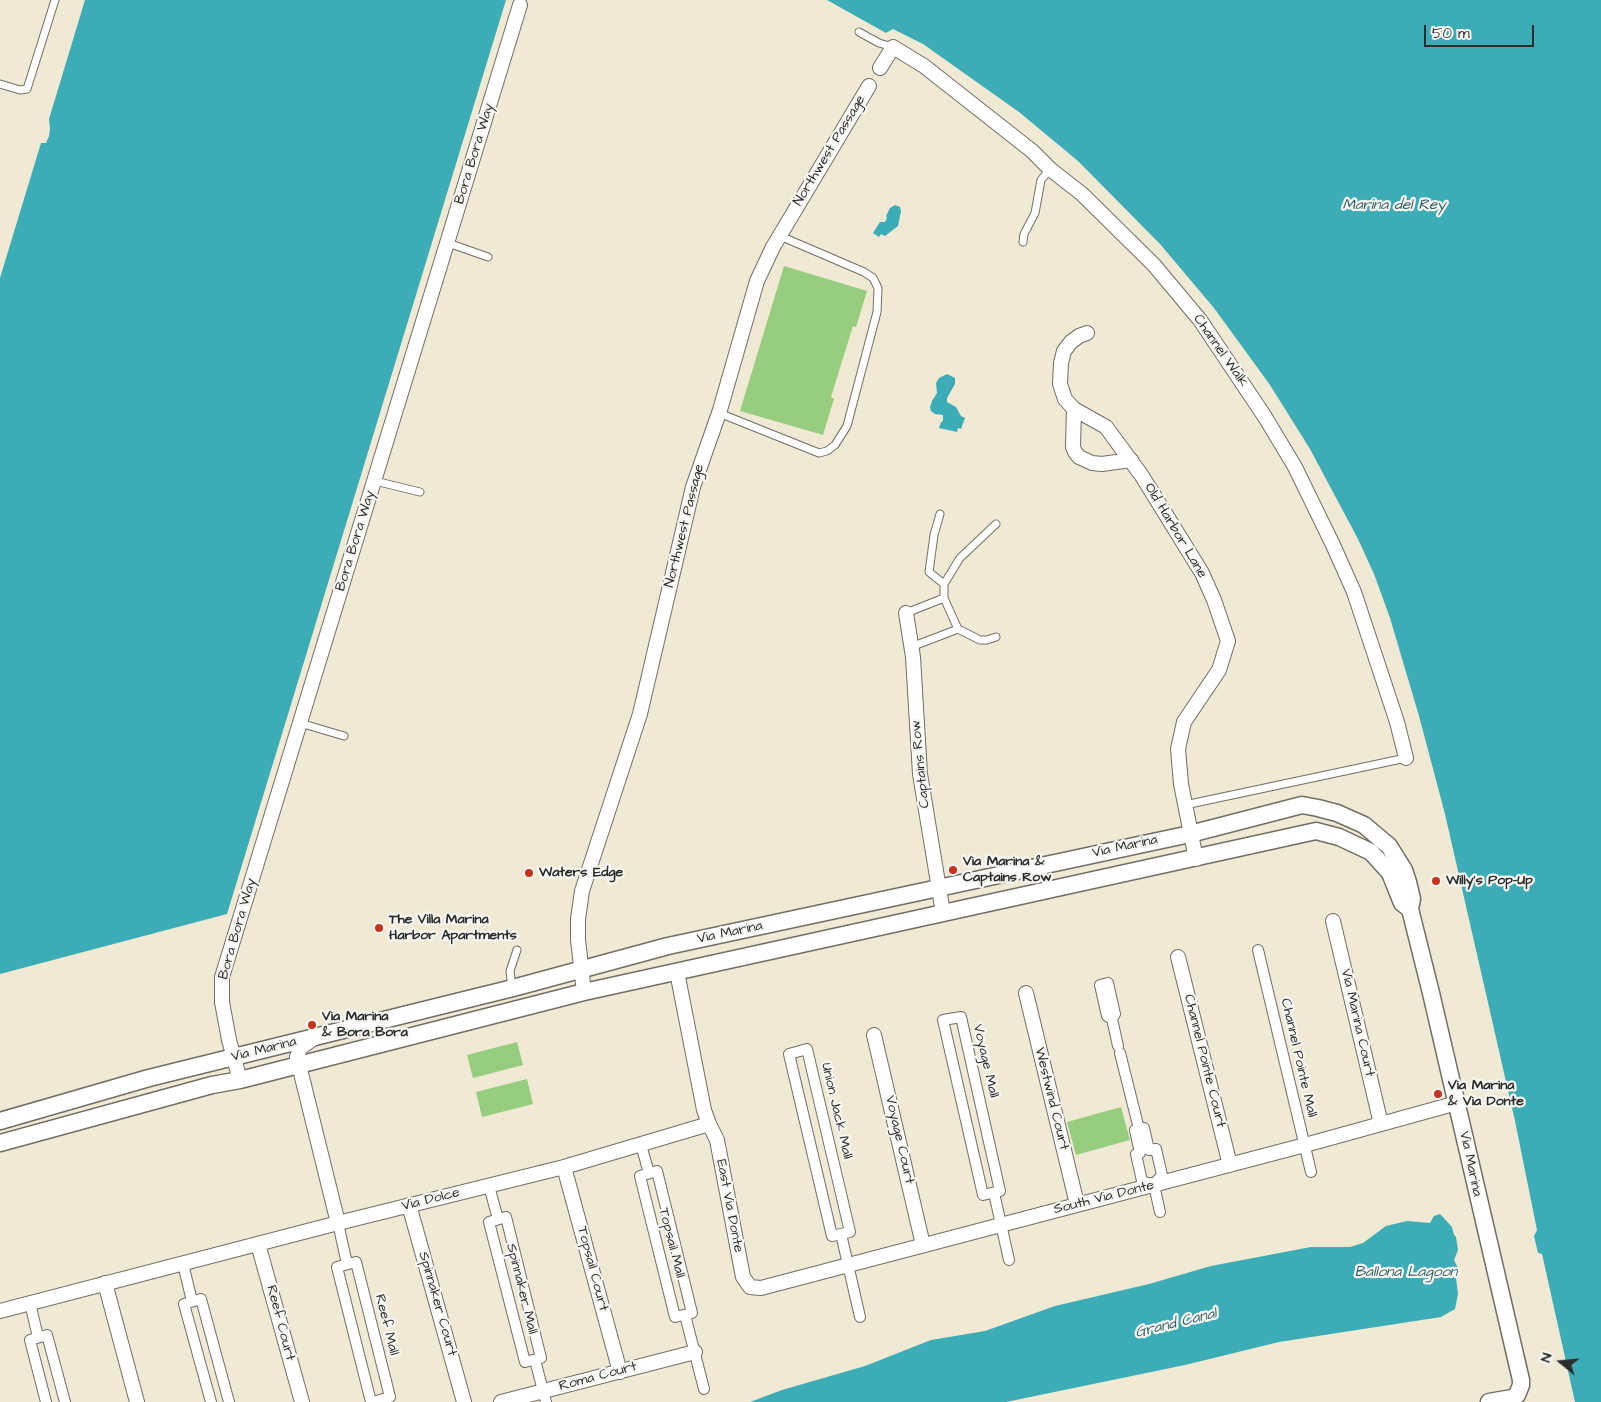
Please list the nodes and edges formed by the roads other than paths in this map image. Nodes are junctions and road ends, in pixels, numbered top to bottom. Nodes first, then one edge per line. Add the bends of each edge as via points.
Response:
1 (54, 0) edge
2 (520, 5) dead end
3 (859, 32) dead end
4 (893, 47) junction
5 (880, 68) dead end
6 (0, 84) edge
7 (869, 86) dead end
8 (1050, 169) junction
9 (780, 236) junction
10 (1023, 242) dead end
11 (448, 243) junction
12 (488, 257) dead end
13 (1087, 333) dead end
14 (1074, 409) junction
15 (718, 413) junction
16 (1131, 460) junction
17 (375, 481) junction
18 (420, 492) dead end
19 (940, 514) dead end
20 (996, 524) dead end
21 (944, 584) junction
22 (944, 598) junction
23 (906, 613) joint
24 (958, 629) junction
25 (996, 638) dead end
26 (912, 647) junction
27 (300, 723) junction
28 (344, 736) dead end
29 (1406, 758) joint
30 (1185, 806) junction
31 (1190, 834) junction
32 (1196, 859) junction
33 (939, 887) junction
34 (1410, 909) junction
35 (943, 914) junction
36 (1333, 921) dead end
37 (517, 950) dead end
38 (1258, 950) dead end
39 (1178, 957) dead end
40 (582, 970) junction
41 (677, 972) junction
42 (512, 988) junction
43 (584, 992) junction
44 (1026, 993) dead end
45 (1112, 1019) dead end
46 (874, 1035) dead end
47 (316, 1038) junction
48 (234, 1057) junction
49 (298, 1064) junction
50 (240, 1080) junction
51 (1457, 1103) junction
52 (0, 1121) edge
53 (709, 1124) junction
54 (1381, 1124) junction
55 (1139, 1129) junction
56 (0, 1143) edge
57 (641, 1145) junction
58 (1305, 1145) junction
59 (1230, 1165) junction
60 (564, 1167) junction
61 (1311, 1172) dead end
62 (649, 1173) junction
63 (1154, 1185) junction
64 (489, 1186) junction
65 (994, 1192) junction
66 (1077, 1204) junction
67 (410, 1206) junction
68 (1160, 1212) dead end
69 (498, 1219) junction
70 (338, 1223) junction
71 (1001, 1224) junction
72 (841, 1234) junction
73 (258, 1244) junction
74 (923, 1245) junction
75 (1009, 1260) dead end
76 (183, 1264) junction
77 (347, 1264) junction
78 (848, 1265) junction
79 (105, 1284) junction
80 (750, 1286) joint
81 (192, 1301) junction
82 (30, 1303) junction
83 (0, 1311) edge
84 (685, 1315) junction
85 (860, 1317) dead end
86 (38, 1337) junction
87 (695, 1352) junction
88 (534, 1360) junction
89 (620, 1372) junction
90 (704, 1389) dead end
91 (545, 1397) edge
92 (377, 1401) edge
93 (46, 1402) edge
94 (64, 1402) edge
95 (137, 1402) edge
96 (211, 1402) edge
97 (229, 1402) edge
98 (302, 1402) edge
99 (464, 1402) edge
100 (501, 1402) edge
101 (1489, 1402) edge

1 - 6 lane via 27,89
2 - 11 street, Bora Bora Way
3 - 4 lane
4 - 5 street
4 - 8 street, Channel Walk via 924,66 1032,151
7 - 9 street, Northwest Passage
8 - 10 lane via 1041,180 1035,213
8 - 29 street, Channel Walk via 1082,194 1154,265 1200,320 1265,417 1295,467 1354,592
9 - 15 street, Northwest Passage via 757,281
9 - 15 lane via 864,272 873,278 878,288 876,312 847,426 835,445 819,453
11 - 12 lane
11 - 17 street, Bora Bora Way
13 - 14 street, Old Harbor Lane via 1071,342 1061,362 1060,384 1065,399
14 - 16 street, Old Harbor Lane via 1106,428
14 - 16 street via 1073,447 1079,457 1102,464
15 - 40 street, Northwest Passage via 693,487 640,714 582,891 578,919
16 - 30 street, Old Harbor Lane via 1202,573 1228,641 1219,670 1184,722 1178,749
17 - 18 lane
17 - 27 street, Bora Bora Way
19 - 21 lane via 929,572
20 - 21 lane via 960,558
21 - 22 lane
22 - 23 lane
22 - 24 lane
23 - 26 street, Captains Row
24 - 25 lane via 980,640
24 - 26 lane
26 - 33 street, Captains Row via 920,774
27 - 28 lane
27 - 48 street, Bora Bora Way via 222,977 222,1002
29 - 30 lane
30 - 31 street, Old Harbor Lane
31 - 32 street, Old Harbor Lane
31 - 33 street, Via Marina
31 - 34 street, Via Marina via 1302,805 1337,812 1364,825 1389,846 1408,882 1412,899
32 - 34 street, Via Marina via 1316,831 1340,837 1371,852 1390,874 1402,903
32 - 35 street, Via Marina
33 - 35 street, Captains Row
33 - 40 street, Via Marina via 668,946
34 - 51 street, Via Marina
35 - 41 street, Via Marina
36 - 54 street, Via Marina Court
37 - 42 lane via 510,971
38 - 58 street, Channel Pointe Mall
39 - 59 street, Channel Pointe Court
40 - 42 street, Via Marina
40 - 43 street, Northwest Passage
41 - 43 street, Via Marina
41 - 53 street
42 - 47 street, Via Marina
43 - 49 street, Via Marina
44 - 66 street, Westwind Court
45 - 55 street
46 - 74 street, Voyage Court
47 - 48 street, Via Marina
47 - 49 street via 300,1048
48 - 50 street, Bora Bora Way
48 - 52 street, Via Marina
49 - 50 street, Via Marina
49 - 70 street
50 - 56 street, Via Marina
51 - 54 street, South Via Donte
51 - 101 street, Via Marina via 1521,1380 1517,1395
53 - 57 street, Via Dolce
53 - 80 street, East Via Donte via 717,1140 743,1277
54 - 58 street, South Via Donte
55 - 63 street via 1136,1130 1140,1153 1136,1154 1142,1181
55 - 63 street via 1144,1128 1149,1150 1156,1149 1162,1175
57 - 60 street, Via Dolce
57 - 62 street, Topsail Mall
58 - 59 street, South Via Donte
58 - 61 street, Channel Pointe Mall
59 - 63 street, South Via Donte
60 - 64 street, Via Dolce
60 - 89 street, Topsail Court
62 - 84 street, Topsail Mall via 657,1171 692,1313
62 - 84 street, Topsail Mall via 640,1176 675,1317
63 - 66 street, South Via Donte
63 - 68 street
64 - 67 street, Via Dolce
64 - 69 street, Spinnaker Mall
65 - 65 street, Voyage Mall via 983,1195 943,1020 961,1017 1000,1191
65 - 71 street, Voyage Mall
66 - 71 street, South Via Donte
67 - 70 street, Via Dolce
67 - 99 street, Spinnaker Court
69 - 88 street, Spinnaker Mall via 506,1217 541,1358
69 - 88 street, Spinnaker Mall via 489,1222 525,1362
70 - 73 street, Via Dolce
70 - 77 street
71 - 74 street, South Via Donte
71 - 75 street, Voyage Mall
72 - 72 street, Union Jack Mall via 832,1236 789,1054 807,1049 850,1232
72 - 78 street, Union Jack Mall
73 - 76 street, Via Dolce
73 - 98 street, Reef Court
74 - 78 street, South Via Donte
76 - 79 street, Via Dolce
76 - 81 street
77 - 92 street, Reef Mall via 337,1267
77 - 92 street, Reef Mall via 356,1262 390,1397
78 - 80 street, South Via Donte via 761,1288
78 - 85 street, Union Jack Mall
79 - 82 street, Via Dolce
79 - 95 street
81 - 96 street via 184,1304
81 - 97 street via 201,1299
82 - 83 street, Via Dolce
82 - 86 street
84 - 87 street, Topsail Mall
86 - 93 street via 30,1340
86 - 94 street via 47,1335
87 - 89 street, Roma Court
87 - 90 street, Topsail Mall
88 - 91 street, Spinnaker Mall
89 - 91 street, Roma Court
91 - 100 street, Roma Court

